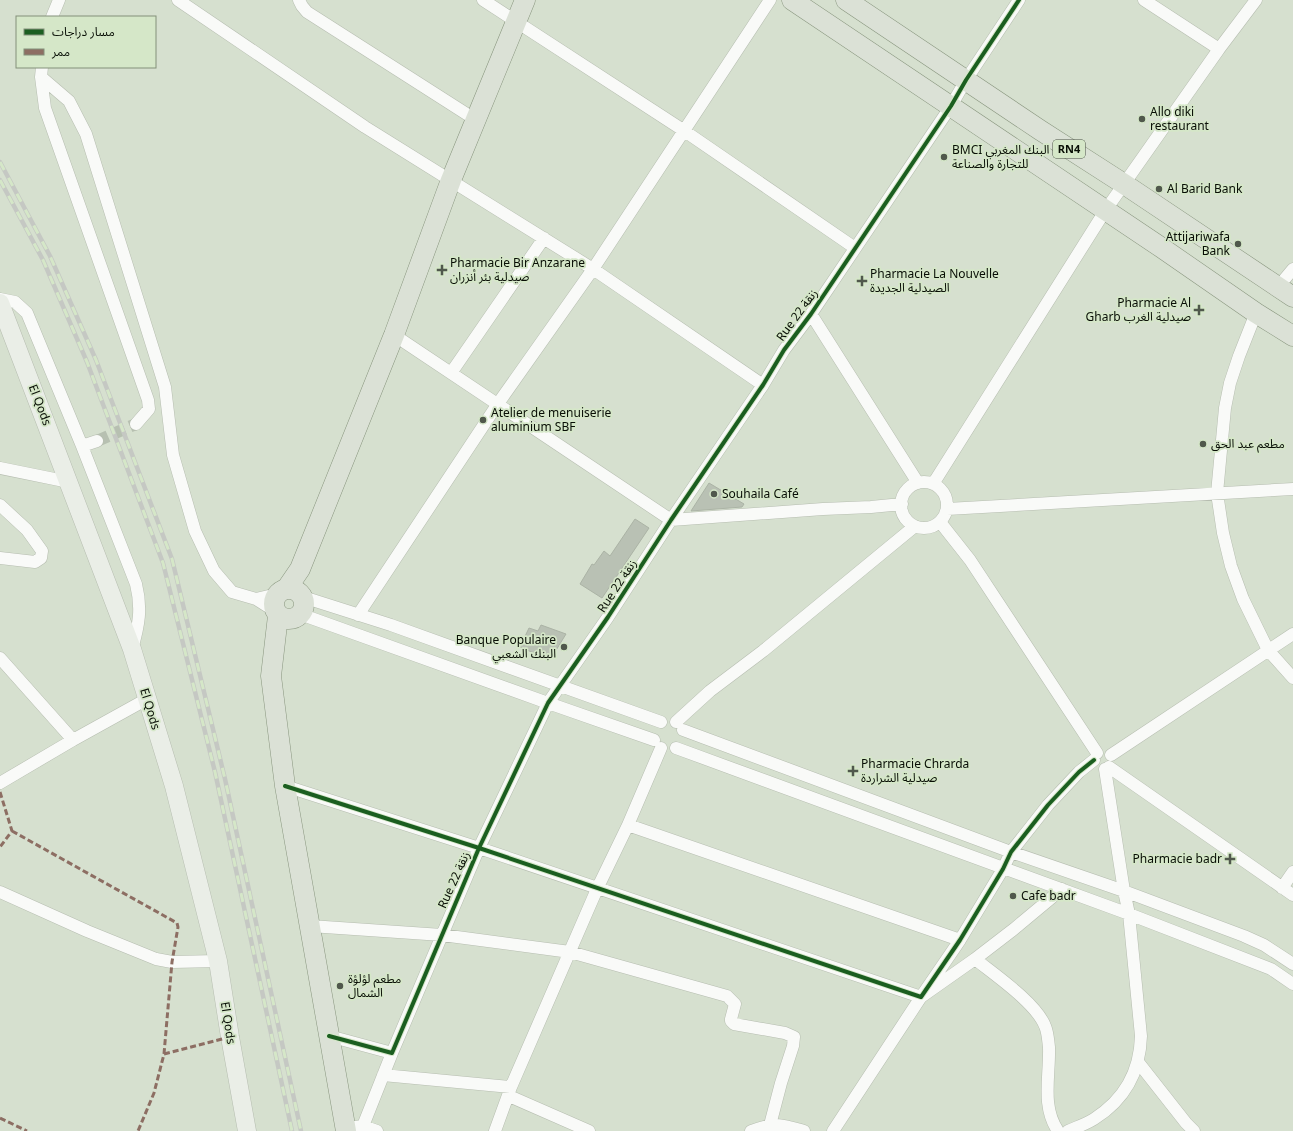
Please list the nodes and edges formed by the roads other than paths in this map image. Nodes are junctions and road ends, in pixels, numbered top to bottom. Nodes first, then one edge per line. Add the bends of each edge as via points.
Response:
1 (59, 0) edge
2 (178, 0) edge
3 (299, 0) edge
4 (483, 0) edge
5 (524, 0) edge
6 (770, 0) edge
7 (792, 0) edge
8 (846, 0) edge
9 (1019, 0) edge
10 (1144, 0) edge
11 (1256, 0) edge
12 (52, 16) edge
13 (516, 22) junction
14 (1219, 49) junction
15 (42, 72) edge
16 (966, 80) junction
17 (951, 106) junction
18 (476, 120) junction
19 (683, 130) junction
20 (451, 180) junction
21 (1124, 184) junction
22 (1105, 211) junction
23 (544, 238) junction
24 (855, 248) junction
25 (593, 268) junction
26 (1293, 269) edge
27 (1285, 292) edge
28 (0, 299) edge
29 (0, 303) edge
30 (1256, 313) junction
31 (811, 314) junction
32 (394, 336) junction
33 (1293, 336) edge
34 (451, 373) junction
35 (763, 384) junction
36 (497, 405) junction
37 (136, 424) tunnel mouth
38 (97, 441) tunnel mouth
39 (82, 446) junction
40 (0, 468) edge
41 (69, 482) junction
42 (918, 483) junction
43 (933, 484) junction
44 (1293, 489) edge
45 (1217, 493) junction
46 (902, 504) junction
47 (0, 505) edge
48 (947, 509) junction
49 (671, 520) junction
50 (940, 522) junction
51 (915, 526) junction
52 (0, 558) edge
53 (289, 604) junction
54 (358, 615) junction
55 (1293, 634) edge
56 (132, 649) junction
57 (1268, 650) junction
58 (0, 658) edge
59 (1293, 678) edge
60 (560, 686) junction
61 (147, 699) junction
62 (548, 703) junction
63 (661, 722) junction
64 (679, 726) junction
65 (73, 740) junction
66 (657, 744) junction
67 (676, 748) junction
68 (1095, 756) junction
69 (1109, 764) junction
70 (0, 783) edge
71 (285, 786) junction
72 (628, 825) junction
73 (479, 848) junction
74 (1011, 852) junction
75 (1003, 869) junction
76 (1293, 872) edge
77 (1282, 888) junction
78 (598, 889) junction
79 (1062, 889) junction
80 (1124, 891) junction
81 (0, 892) edge
82 (1293, 895) edge
83 (1129, 914) junction
84 (310, 926) junction
85 (442, 935) junction
86 (960, 940) junction
87 (570, 952) junction
88 (975, 959) junction
89 (218, 961) junction
90 (1293, 964) edge
91 (1293, 984) edge
92 (921, 997) junction
93 (329, 1036) junction
94 (392, 1053) junction
95 (1138, 1062) junction
96 (383, 1075) junction
97 (510, 1091) junction
98 (770, 1124) junction
99 (351, 1129) edge
100 (247, 1131) edge
101 (377, 1131) edge
102 (495, 1131) edge
103 (589, 1131) edge
104 (751, 1131) edge
105 (804, 1131) edge
106 (834, 1131) edge
107 (1058, 1131) edge
108 (1068, 1131) edge
109 (1194, 1131) edge

1 - 12 street
2 - 20 street via 365,127
3 - 18 street via 307,12
4 - 13 street
5 - 13 main road
6 - 19 street
7 - 17 main road, RN4
8 - 16 main road, RN4
9 - 16 street, Rue 22 زنقة
10 - 14 street
11 - 14 street
13 - 18 main road
13 - 19 street
14 - 21 street
15 - 37 street via 45,108 148,400 149,409
15 - 53 street via 69,102 86,134 166,387 173,454 195,531 214,571 232,592
16 - 17 street, Rue 22 زنقة
16 - 21 main road, RN4
17 - 22 main road, RN4
17 - 24 street, Rue 22 زنقة
18 - 20 main road
19 - 24 street
19 - 25 street
20 - 23 street
20 - 32 main road
21 - 22 street
21 - 27 main road, RN4
22 - 30 main road, RN4
22 - 43 street
23 - 25 street
23 - 34 street
24 - 31 street, Rue 22 زنقة
25 - 35 street
25 - 36 street
26 - 27 street
28 - 39 street via 15,302 27,313
29 - 41 street, El Qods
30 - 33 main road, RN4
30 - 45 street via 1230,383 1225,408
31 - 35 street, Rue 22 زنقة
31 - 42 street
32 - 34 street
32 - 53 main road via 300,569
34 - 36 street
35 - 49 street, Rue 22 زنقة
36 - 49 street
36 - 54 street
38 - 39 street
39 - 56 street via 138,592 140,612
40 - 41 street
41 - 56 street, El Qods
42 - 43 street
42 - 46 street via 906,491
43 - 48 street via 944,494
44 - 45 street
45 - 48 street
45 - 57 street via 1231,566 1243,599
46 - 49 street
46 - 51 street via 905,517
47 - 52 street via 27,530 40,546 42,554 35,562
48 - 50 street
49 - 60 street, Rue 22 زنقة
50 - 51 street via 928,527
50 - 68 street via 970,560
51 - 64 street via 763,651 710,691
53 - 54 street
53 - 62 street
53 - 71 main road via 275,647 271,676
54 - 60 street
55 - 57 street
56 - 61 street, El Qods
57 - 59 street
57 - 69 street
58 - 65 street
60 - 62 street, Rue 22 زنقة
60 - 63 street
61 - 65 street
61 - 89 street, El Qods via 174,786
62 - 66 street
62 - 73 street, Rue 22 زنقة
63 - 64 street via 666,720
63 - 66 street via 654,730
64 - 67 street via 682,741
64 - 74 street
65 - 70 street
66 - 67 street via 671,750
66 - 72 street
67 - 75 street
68 - 69 street via 1095,764 1098,767
68 - 69 street via 1105,750
68 - 74 street via 1048,804
69 - 77 street
69 - 80 street
71 - 73 street
71 - 84 main road
72 - 78 street
72 - 86 street
73 - 78 street
73 - 85 street, Rue 22 زنقة
74 - 75 street
74 - 80 street
75 - 79 street
75 - 86 street
76 - 77 street
77 - 82 street
78 - 87 street
78 - 92 street
79 - 83 street
79 - 88 street
80 - 83 street
80 - 90 street via 1244,936 1264,945
81 - 89 street via 156,959 172,962
83 - 91 street via 1271,969
83 - 95 street via 1142,1036
84 - 85 street
84 - 93 main road
85 - 87 street
85 - 94 street, Rue 22 زنقة
86 - 92 street
87 - 97 street
87 - 98 street via 727,996 735,1004 731,1019 734,1024 793,1035 794,1046
88 - 92 street
88 - 107 street via 1018,993 1046,1026 1050,1064 1047,1102 1049,1114
89 - 100 street, El Qods
92 - 106 street
93 - 94 street
93 - 99 main road
94 - 96 street, Rue 22 زنقة
95 - 108 street via 1125,1090 1111,1107 1093,1120
95 - 109 street
96 - 97 street
96 - 99 street, Rue 22 زنقة
97 - 102 street
97 - 103 street
98 - 104 street
98 - 105 street
99 - 101 street

